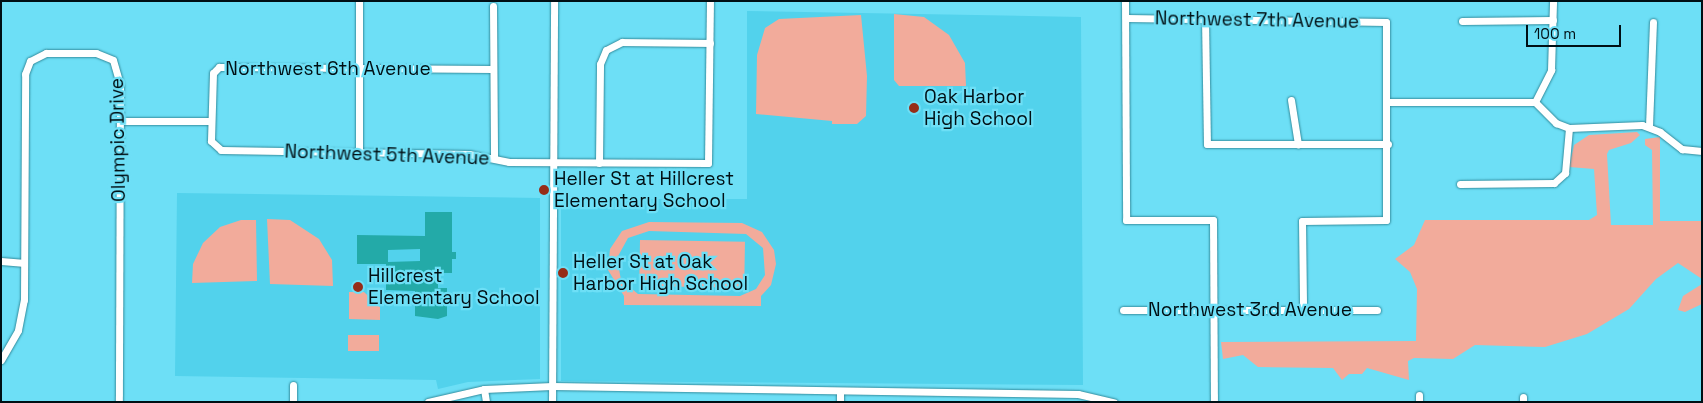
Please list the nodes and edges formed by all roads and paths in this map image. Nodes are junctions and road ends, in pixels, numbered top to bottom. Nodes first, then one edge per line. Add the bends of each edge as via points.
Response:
1 (359, 1) edge
2 (710, 1) edge
3 (1125, 1) edge
4 (1553, 1) edge
5 (554, 2) edge
6 (493, 6) dead end
7 (1127, 18) junction
8 (1205, 18) junction
9 (1552, 20) junction
10 (1462, 21) dead end
11 (1652, 22) dead end
12 (710, 43) junction
13 (359, 68) junction
14 (493, 69) junction
15 (1291, 100) dead end
16 (1388, 102) junction
17 (1535, 102) junction
18 (120, 121) junction
19 (212, 121) junction
20 (1649, 126) junction
21 (1569, 128) junction
22 (1298, 144) junction
23 (1388, 144) junction
24 (359, 151) junction
25 (1702, 151) edge
26 (494, 158) junction
27 (553, 162) junction
28 (599, 163) junction
29 (1460, 184) dead end
30 (1, 262) edge
31 (22, 263) junction
32 (1303, 308) junction
33 (1123, 310) dead end
34 (1214, 310) junction
35 (1377, 310) dead end
36 (1, 360) edge
37 (293, 385) dead end
38 (552, 386) junction
39 (484, 389) junction
40 (840, 392) junction
41 (939, 393) junction
42 (119, 402) edge
43 (292, 402) edge
44 (428, 402) edge
45 (486, 402) edge
46 (552, 402) edge
47 (840, 402) edge
48 (939, 402) edge
49 (1114, 402) edge
50 (1214, 402) edge

1 - 13 street
2 - 12 street
3 - 7 street
4 - 9 street
5 - 27 street
6 - 14 street
7 - 8 street, Northwest 7th Avenue
7 - 34 street via 1126,220 1213,220
8 - 16 street, Northwest 7th Avenue via 1386,22
8 - 22 street via 1207,144
9 - 10 street
9 - 17 street via 1551,70
11 - 20 street
12 - 28 street via 622,42 606,50 600,64
12 - 28 street, Northwest 5th Avenue via 708,162
13 - 14 street, Northwest 6th Avenue
13 - 19 street, Northwest 6th Avenue via 220,67 213,73
13 - 24 street
14 - 26 street
15 - 22 street
16 - 17 street
16 - 23 street
17 - 21 street via 1556,124
18 - 19 street
18 - 31 street, Olympic Drive via 120,85 113,60 80,52 46,54 30,61 23,82
18 - 42 street, Olympic Drive
19 - 24 street, Northwest 5th Avenue via 211,141 218,150
20 - 21 street
20 - 25 street via 1682,149
21 - 29 street via 1565,173 1554,183
22 - 23 street
23 - 32 street via 1386,220 1302,221
24 - 26 street, Northwest 5th Avenue
26 - 27 street, Northwest 5th Avenue via 509,162
27 - 28 street, Northwest 5th Avenue
27 - 38 street
30 - 31 street
31 - 36 street, Olympic Drive via 21,320
32 - 34 street, Northwest 3rd Avenue
32 - 35 street, Northwest 3rd Avenue
33 - 34 street, Northwest 3rd Avenue
34 - 50 street
37 - 43 street
38 - 39 street
38 - 40 street
38 - 46 street
39 - 44 street
39 - 45 street
40 - 41 street
40 - 47 street
41 - 48 street
41 - 49 street via 1088,394

